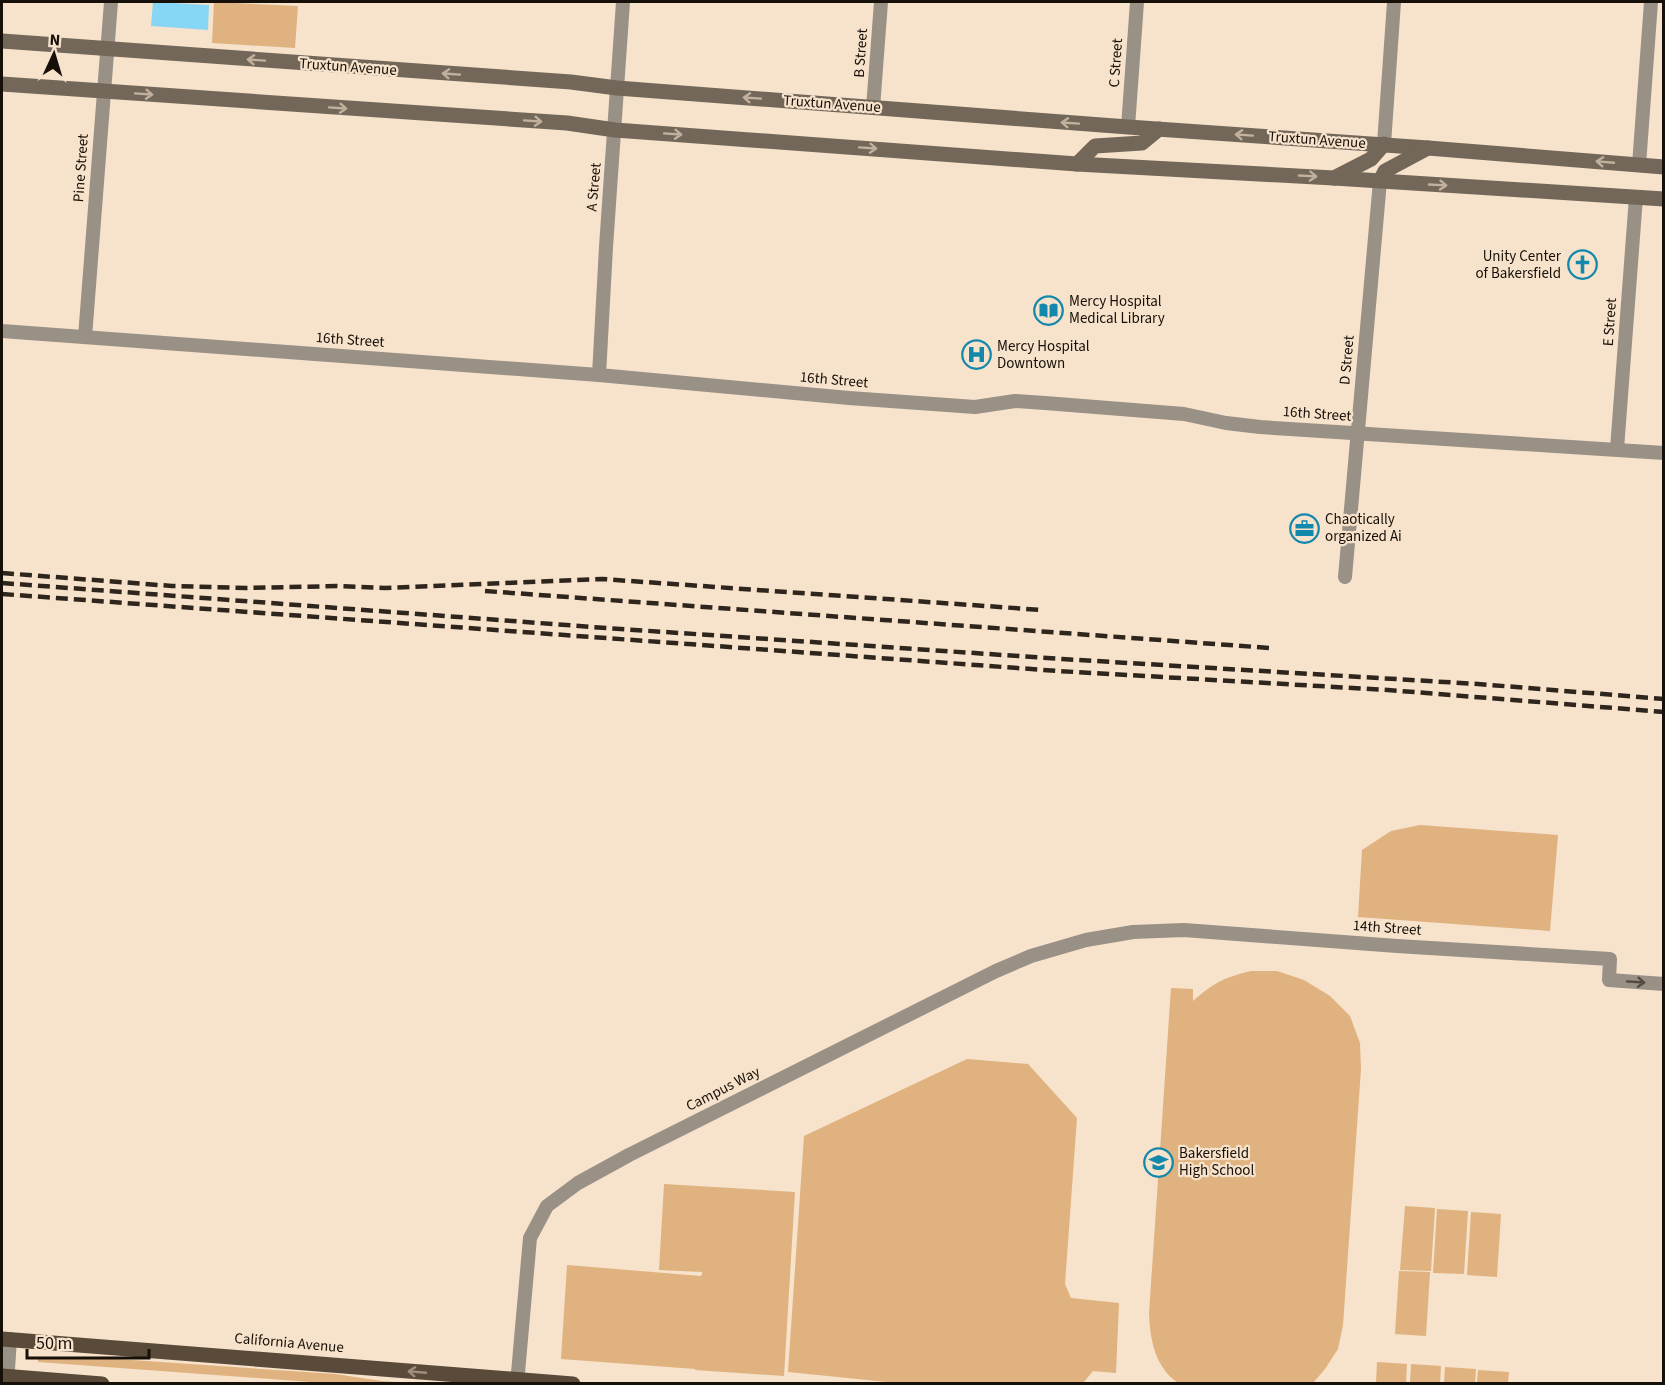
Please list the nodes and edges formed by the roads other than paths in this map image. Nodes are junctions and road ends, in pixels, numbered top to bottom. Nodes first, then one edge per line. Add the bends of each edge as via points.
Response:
1 (111, 2) edge
2 (623, 2) edge
3 (881, 2) edge
4 (1137, 2) edge
5 (1394, 2) edge
6 (1651, 2) edge
7 (2, 41) edge
8 (107, 50) junction
9 (2, 84) edge
10 (617, 88) junction
11 (104, 92) junction
12 (873, 108) junction
13 (1128, 127) junction
14 (1159, 129) junction
15 (615, 130) junction
16 (1384, 144) junction
17 (1428, 147) junction
18 (1077, 164) junction
19 (1639, 165) junction
20 (1664, 167) edge
21 (1334, 177) junction
22 (1380, 181) junction
23 (1636, 197) junction
24 (1664, 200) edge
25 (2, 331) edge
26 (85, 337) junction
27 (599, 375) junction
28 (1357, 434) junction
29 (1617, 449) junction
30 (1664, 453) edge
31 (1345, 577) dead end
32 (1086, 939) joint
33 (1664, 984) edge
34 (6, 1339) edge
35 (5, 1378) edge
36 (517, 1382) edge
37 (102, 1383) edge
38 (573, 1383) edge

1 - 8 street, Pine Street
2 - 10 street, A Street
3 - 12 street, B Street
4 - 13 street, C Street
5 - 16 street
6 - 19 street
7 - 8 main road, Truxtun Avenue
10 -> 8 main road, Truxtun Avenue
8 - 11 street, Pine Street
9 - 11 main road
12 -> 10 main road, Truxtun Avenue
10 - 15 street, A Street
11 -> 15 main road
11 - 26 street, Pine Street
13 -> 12 main road, Truxtun Avenue
13 - 14 main road, Truxtun Avenue
16 -> 14 main road, Truxtun Avenue
14 - 18 main road via 1142,143 1095,146
15 -> 18 main road
15 - 27 street, A Street
16 - 17 main road, Truxtun Avenue
16 - 21 main road via 1371,159
19 -> 17 main road, Truxtun Avenue
17 - 22 main road via 1385,171
18 -> 21 main road
19 - 20 main road, Truxtun Avenue
21 - 22 main road
22 -> 23 main road
22 - 28 street, D Street
23 - 24 main road
23 - 29 street, E Street
25 - 26 street, 16th Street
26 - 27 street, 16th Street
27 - 28 street, 16th Street via 975,407 1015,401 1045,403
28 - 29 street, 16th Street
28 - 31 street, D Street
29 - 30 street, 16th Street
32 -> 33 street, 14th Street via 1184,930 1610,959 1609,980
32 - 36 street, Campus Way via 996,971 629,1155 547,1206 530,1238
34 - 35 street
36 -> 34 main road, California Avenue
35 - 37 main road
36 - 38 main road, California Avenue

